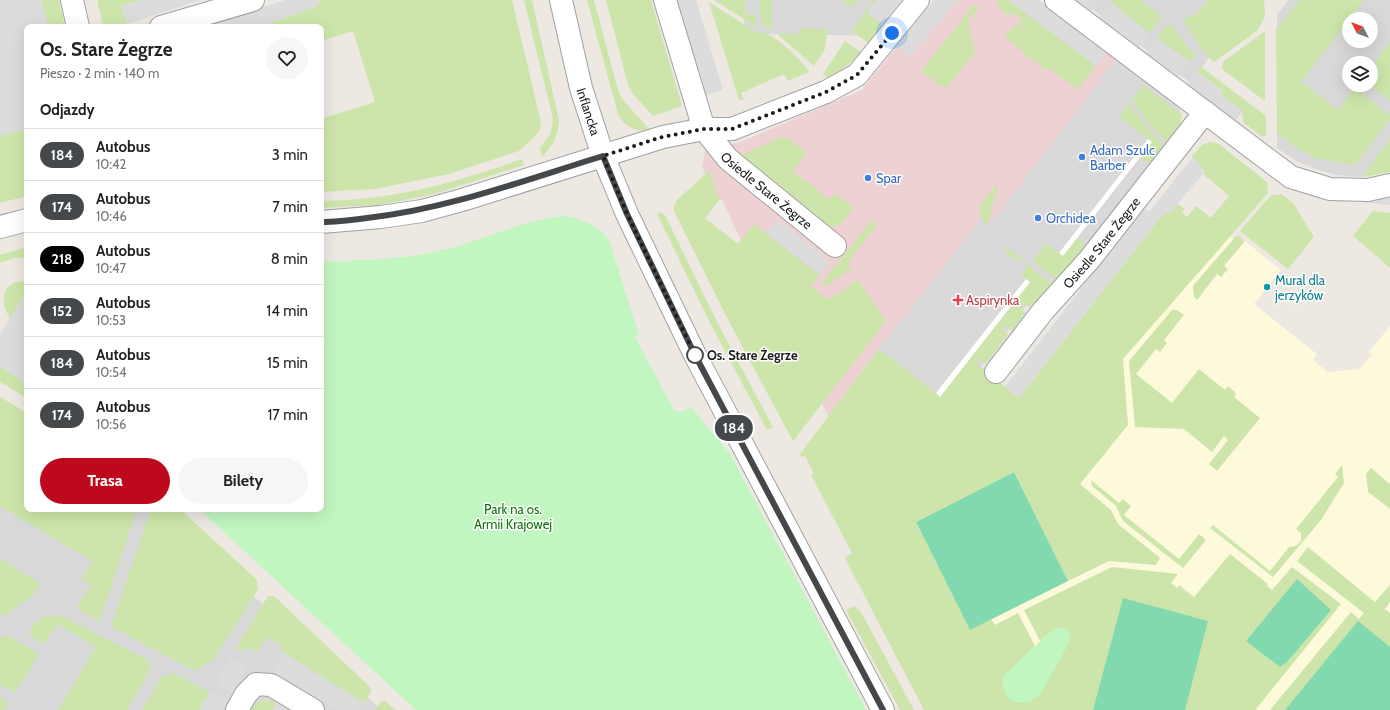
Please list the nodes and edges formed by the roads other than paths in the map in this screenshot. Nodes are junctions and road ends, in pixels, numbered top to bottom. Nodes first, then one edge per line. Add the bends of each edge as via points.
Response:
1 (72, 0) edge
2 (253, 0) edge
3 (561, 0) edge
4 (665, 0) edge
5 (918, 0) edge
6 (1056, 0) edge
7 (77, 24) edge
8 (171, 24) edge
9 (1205, 112) junction
10 (704, 129) junction
11 (603, 156) junction
12 (1390, 185) edge
13 (24, 221) edge
14 (324, 222) edge
15 (0, 227) edge
16 (835, 246) dead end
17 (996, 372) dead end
18 (237, 710) edge
19 (313, 710) edge
20 (883, 710) edge

1 - 7 street
2 - 8 street
3 - 11 street, Inflancka via 581,88
4 - 10 street, Osiedle Stare Żegrze
5 - 10 street, Osiedle Stare Żegrze via 857,75 826,92 732,129
6 - 9 street
9 - 12 street via 1291,177 1330,189 1368,190
9 - 17 street, Osiedle Stare Żegrze via 1089,260 1043,311
10 - 11 street, Osiedle Stare Żegrze via 662,137
10 - 16 street, Osiedle Stare Żegrze via 728,159
11 - 14 street, Osiedle Stare Żegrze via 422,211
11 - 20 street, Inflancka via 630,221 695,355
13 - 15 street
18 - 19 street via 246,694 256,684 271,685

